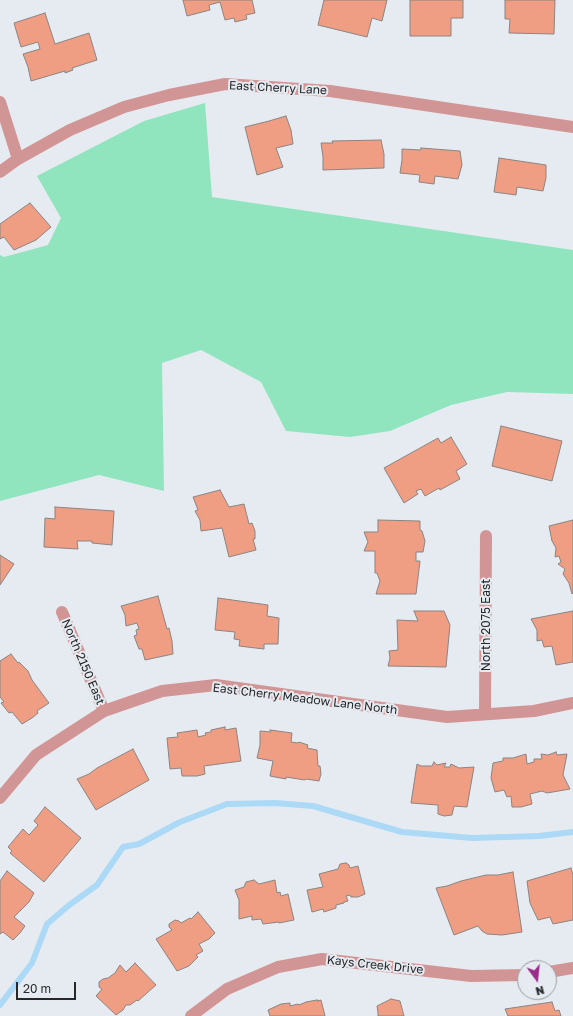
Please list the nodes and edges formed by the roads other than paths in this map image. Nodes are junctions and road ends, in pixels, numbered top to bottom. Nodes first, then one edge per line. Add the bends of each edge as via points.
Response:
1 (0, 102) edge
2 (573, 127) edge
3 (18, 158) junction
4 (0, 172) edge
5 (486, 536) dead end
6 (62, 612) dead end
7 (573, 703) edge
8 (104, 711) junction
9 (485, 714) junction
10 (0, 798) edge
11 (573, 968) edge
12 (557, 971) edge
13 (517, 975) edge
14 (191, 1016) edge

1 - 3 street
2 - 3 street, East Cherry Lane via 330,91 225,84 124,107 70,130
3 - 4 street, East Cherry Lane
5 - 9 street, North 2075 East
6 - 8 street, North 2150 East
7 - 9 street, East Cherry Meadow Lane North via 534,711
8 - 9 street, East Cherry Meadow Lane North via 162,691 216,685 447,717
8 - 10 street, East Cherry Meadow Lane North via 36,755
11 - 12 street
13 - 14 street, Kays Creek Drive via 471,976 322,959 278,967 227,989

